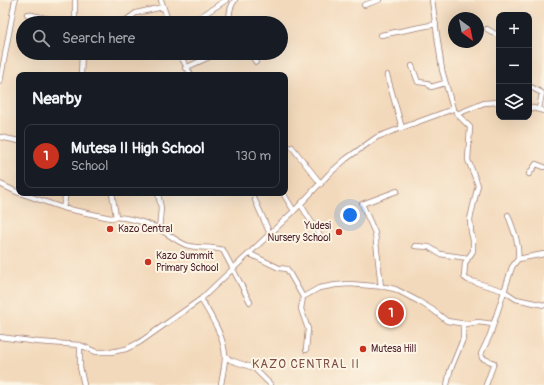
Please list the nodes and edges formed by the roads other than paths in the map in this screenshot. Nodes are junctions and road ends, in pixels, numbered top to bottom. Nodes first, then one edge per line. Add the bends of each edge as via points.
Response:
1 (15, 0) edge
2 (75, 0) edge
3 (161, 0) edge
4 (226, 0) edge
5 (235, 0) edge
6 (379, 0) edge
7 (432, 0) edge
8 (364, 5) dead end
9 (163, 7) junction
10 (27, 14) dead end
11 (36, 16) edge
12 (75, 16) edge
13 (132, 16) edge
14 (166, 16) edge
15 (202, 16) edge
16 (229, 16) edge
17 (436, 24) junction
18 (487, 29) dead end
19 (496, 34) edge
20 (381, 35) dead end
21 (82, 60) edge
22 (182, 60) edge
23 (203, 60) edge
24 (412, 66) dead end
25 (185, 68) junction
26 (81, 72) edge
27 (188, 72) edge
28 (387, 75) dead end
29 (0, 82) edge
30 (445, 83) junction
31 (532, 88) edge
32 (496, 102) edge
33 (453, 109) junction
34 (541, 110) edge
35 (457, 114) junction
36 (402, 128) junction
37 (0, 137) edge
38 (16, 140) edge
39 (292, 148) dead end
40 (544, 167) edge
41 (529, 174) dead end
42 (0, 184) edge
43 (321, 184) junction
44 (16, 191) edge
45 (397, 191) dead end
46 (29, 196) edge
47 (65, 196) edge
48 (113, 196) edge
49 (159, 196) edge
50 (285, 196) edge
51 (255, 200) dead end
52 (301, 205) junction
53 (63, 208) junction
54 (294, 211) junction
55 (508, 215) dead end
56 (116, 216) junction
57 (159, 230) junction
58 (270, 234) junction
59 (320, 236) dead end
60 (415, 246) dead end
61 (250, 254) junction
62 (544, 254) edge
63 (468, 258) junction
64 (518, 259) junction
65 (232, 269) junction
66 (381, 286) junction
67 (504, 291) junction
68 (303, 297) junction
69 (201, 299) junction
70 (250, 302) dead end
71 (544, 305) edge
72 (463, 324) junction
73 (493, 324) junction
74 (0, 337) edge
75 (80, 345) junction
76 (306, 350) dead end
77 (225, 355) junction
78 (84, 385) edge
79 (222, 385) edge
80 (271, 385) edge
81 (447, 385) edge
82 (486, 385) edge

1 - 29 street
2 - 12 street
3 - 9 street
4 - 15 street
5 - 16 street
6 - 8 street
7 - 17 street
9 - 13 street
9 - 14 street
10 - 11 street
17 - 20 street
17 - 30 street
18 - 19 street
21 - 26 street
22 - 25 street
23 - 25 street
24 - 30 street via 418,82 431,87
25 - 27 street
28 - 36 street
30 - 33 street
31 - 34 street via 542,94
32 - 35 street via 484,103
33 - 35 street
33 - 36 street
35 - 63 street via 470,128 468,160 478,184 470,219 474,240 473,252
36 - 43 street via 367,143 346,159
37 - 38 street
39 - 43 street
40 - 41 street via 536,164
42 - 44 street
43 - 52 street
45 - 66 street via 362,204 375,233
46 - 53 street
47 - 53 street
48 - 56 street
49 - 57 street via 161,208
50 - 54 street
51 - 58 street
52 - 54 street
52 - 59 street
53 - 56 street via 111,218
54 - 58 street
55 - 64 street via 515,232
56 - 57 street via 145,223
57 - 65 street via 187,245 223,250
58 - 61 street
60 - 63 street via 429,247 440,254
61 - 65 street
61 - 68 street via 279,268 287,269
62 - 64 street
63 - 67 street via 464,277
64 - 67 street via 512,267
65 - 69 street
65 - 70 street
66 - 68 street via 336,285 319,288
66 - 72 street via 394,289 418,301 447,321
67 - 71 street via 516,299
67 - 73 street
68 - 76 street via 301,309 308,329
69 - 75 street via 126,349 96,352
69 - 77 street via 222,342
72 - 73 street
72 - 81 street via 463,340
73 - 82 street via 481,354 482,358 494,363
74 - 75 street
75 - 78 street via 80,367
77 - 79 street
77 - 80 street via 230,360 254,368

